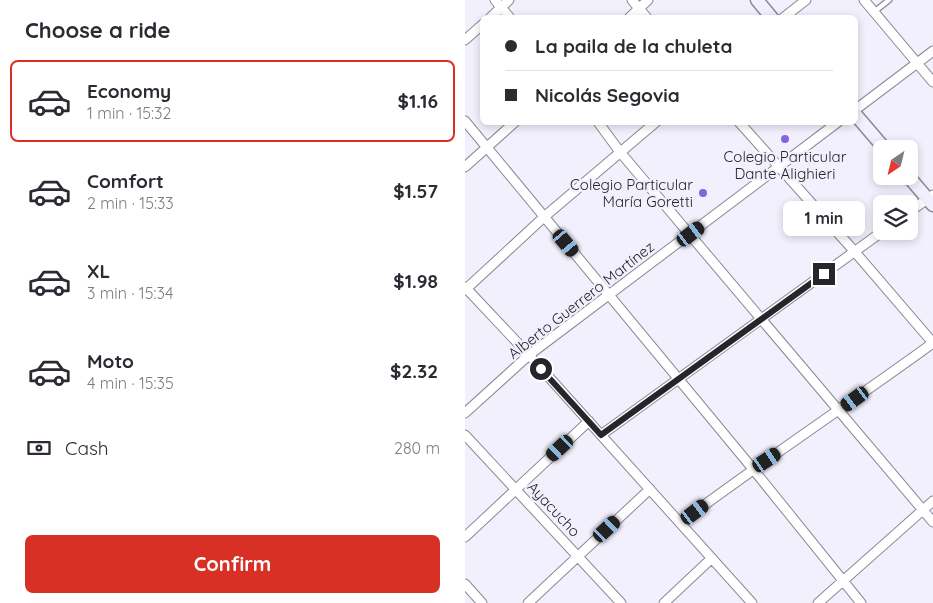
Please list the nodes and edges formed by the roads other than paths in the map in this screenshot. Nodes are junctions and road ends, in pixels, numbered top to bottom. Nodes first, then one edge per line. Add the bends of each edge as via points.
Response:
1 (509, 0) edge
2 (632, 0) edge
3 (648, 0) edge
4 (757, 0) edge
5 (806, 0) edge
6 (864, 0) edge
7 (889, 0) edge
8 (498, 4) edge
9 (639, 8) junction
10 (874, 12) junction
11 (492, 15) edge
12 (507, 15) edge
13 (632, 15) edge
14 (645, 15) edge
15 (770, 15) edge
16 (787, 15) edge
17 (480, 27) edge
18 (465, 40) edge
19 (933, 51) edge
20 (917, 63) junction
21 (933, 82) edge
22 (858, 108) edge
23 (858, 118) edge
24 (465, 121) edge
25 (512, 125) edge
26 (599, 125) edge
27 (652, 125) edge
28 (742, 125) edge
29 (834, 125) edge
30 (877, 140) edge
31 (487, 147) junction
32 (621, 152) junction
33 (465, 167) edge
34 (778, 167) junction
35 (917, 185) edge
36 (931, 199) edge
37 (918, 207) edge
38 (544, 217) junction
39 (691, 234) junction
40 (873, 238) edge
41 (855, 252) junction
42 (466, 289) edge
43 (609, 295) junction
44 (763, 320) junction
45 (933, 343) edge
46 (529, 356) junction
47 (679, 380) junction
48 (840, 410) junction
49 (465, 413) edge
50 (589, 421) junction
51 (465, 435) edge
52 (601, 435) junction
53 (753, 469) junction
54 (516, 489) junction
55 (650, 489) junction
56 (933, 501) edge
57 (923, 510) junction
58 (933, 522) edge
59 (680, 523) junction
60 (465, 537) edge
61 (579, 556) junction
62 (712, 558) junction
63 (843, 581) junction
64 (465, 584) edge
65 (482, 603) edge
66 (528, 603) edge
67 (621, 603) edge
68 (664, 603) edge
69 (753, 603) edge
70 (818, 603) edge
71 (861, 603) edge

1 - 8 street
2 - 9 street
3 - 9 street
4 - 15 main road
5 - 16 street
6 - 10 street
7 - 10 lane
8 - 11 street
8 - 12 street
9 - 13 street
9 - 14 street
10 - 20 street
17 - 18 street
19 - 20 street
20 - 21 street
20 - 22 street
23 - 30 main road
24 - 31 street
25 - 31 street
26 - 32 street
27 - 32 street
28 - 34 street
29 - 34 street, Alberto Guerrero Martínez
31 - 33 street
31 - 38 street
32 - 38 street
32 - 39 street
34 - 39 street, Alberto Guerrero Martínez
34 - 41 street
35 - 36 main road
36 - 37 street
38 - 42 street
38 - 43 street
39 - 43 street, Alberto Guerrero Martínez
39 - 44 street
40 - 41 street
41 - 44 street
41 - 45 street
42 - 46 street
43 - 46 street, Alberto Guerrero Martínez
43 - 47 street
44 - 47 street
44 - 48 street
45 - 48 street
46 - 49 street, Alberto Guerrero Martínez
46 - 50 street
47 - 52 street
47 - 53 street
48 - 53 street
48 - 57 street
50 - 52 street
50 - 54 street
51 - 54 street, Ayacucho
52 - 55 street
53 - 59 street
53 - 63 street
54 - 60 street
54 - 61 street, Ayacucho
55 - 59 street
55 - 61 street
56 - 57 street
57 - 58 street
57 - 63 street
59 - 62 street
61 - 66 street
61 - 67 street, Ayacucho
62 - 68 street
62 - 69 street
63 - 70 street
63 - 71 street
64 - 65 street

